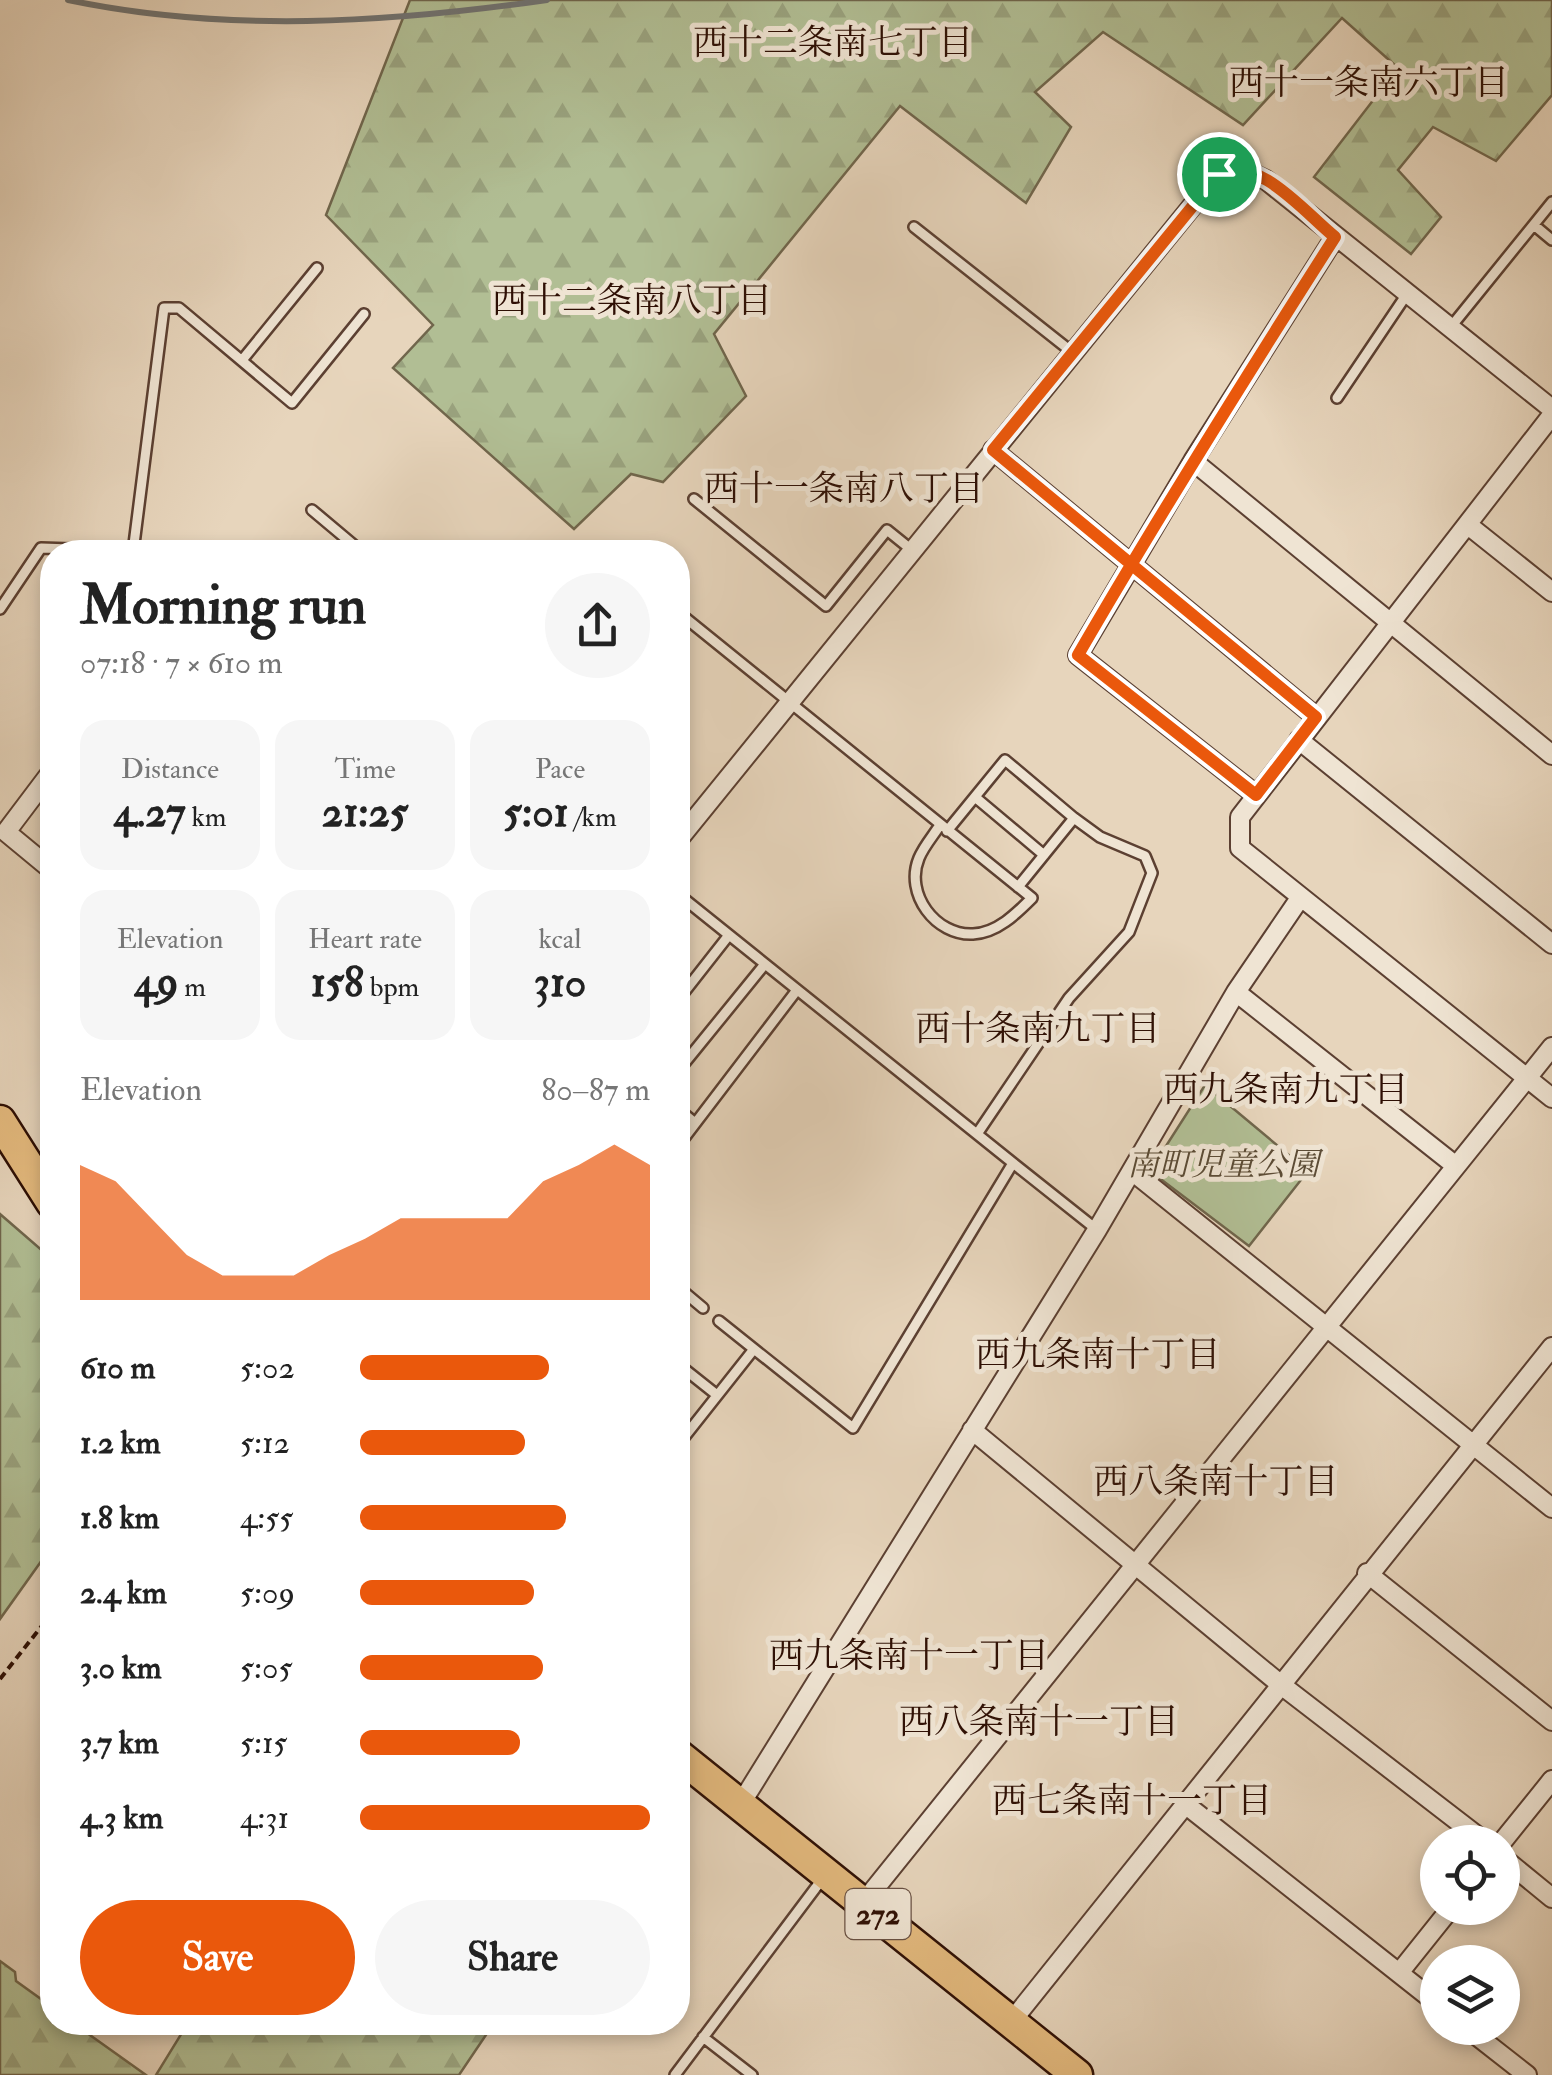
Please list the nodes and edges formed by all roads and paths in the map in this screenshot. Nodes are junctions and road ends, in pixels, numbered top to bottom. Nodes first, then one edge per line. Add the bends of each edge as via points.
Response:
1 (1552, 202) edge
2 (1534, 224) junction
3 (914, 227) dead end
4 (1335, 237) junction
5 (1552, 240) edge
6 (317, 268) dead end
7 (1407, 294) junction
8 (364, 314) dead end
9 (1450, 328) junction
10 (1072, 352) junction
11 (243, 359) junction
12 (1337, 398) dead end
13 (1552, 412) edge
14 (993, 450) junction
15 (1193, 460) junction
16 (694, 499) dead end
17 (312, 510) dead end
18 (1468, 524) junction
19 (135, 540) edge
20 (348, 540) edge
21 (40, 549) edge
22 (913, 551) junction
23 (1130, 566) junction
24 (1552, 592) edge
25 (0, 609) edge
26 (690, 622) edge
27 (1392, 622) junction
28 (790, 705) junction
29 (1316, 717) junction
30 (1299, 740) junction
31 (1552, 755) edge
32 (40, 788) edge
33 (1256, 795) junction
34 (975, 797) junction
35 (1074, 818) junction
36 (690, 819) edge
37 (944, 828) junction
38 (1044, 854) junction
39 (40, 860) edge
40 (1018, 886) junction
41 (1300, 898) junction
42 (690, 904) edge
43 (728, 935) junction
44 (1552, 944) edge
45 (765, 964) junction
46 (690, 984) edge
47 (797, 990) junction
48 (1236, 992) junction
49 (1552, 1047) edge
50 (690, 1056) edge
51 (1528, 1077) junction
52 (1552, 1098) edge
53 (690, 1119) edge
54 (0, 1121) edge
55 (695, 1123) junction
56 (690, 1130) edge
57 (977, 1134) junction
58 (1013, 1163) junction
59 (1456, 1166) junction
60 (1132, 1171) junction
61 (40, 1176) edge
62 (1097, 1230) junction
63 (690, 1297) edge
64 (703, 1308) dead end
65 (719, 1320) dead end
66 (1328, 1325) junction
67 (1552, 1346) edge
68 (754, 1349) junction
69 (690, 1374) edge
70 (717, 1396) junction
71 (690, 1430) edge
72 (972, 1430) junction
73 (1473, 1445) junction
74 (1552, 1508) edge
75 (1135, 1566) junction
76 (1367, 1573) junction
77 (40, 1628) edge
78 (0, 1679) edge
79 (1280, 1684) junction
80 (1552, 1721) edge
81 (690, 1765) edge
82 (1552, 1780) edge
83 (1185, 1804) junction
84 (740, 1805) junction
85 (1463, 1825) edge
86 (1516, 1825) edge
87 (1520, 1871) edge
88 (828, 1872) junction
89 (1552, 1898) edge
90 (864, 1902) junction
91 (1438, 1925) edge
92 (1399, 1974) junction
93 (1420, 1990) edge
94 (1011, 2022) junction
95 (703, 2037) junction
96 (1489, 2045) edge
97 (675, 2075) edge
98 (752, 2075) edge
99 (1077, 2075) edge
100 (1527, 2075) edge

1 - 2 lane
2 - 5 lane
2 - 9 lane
3 - 10 lane
4 - 7 street
4 - 10 street via 1252,171 1229,168 1208,184
4 - 15 street
6 - 11 lane
7 - 9 street
7 - 12 lane
8 - 11 lane via 292,403
9 - 13 street
10 - 14 street
11 - 19 lane via 179,308 164,308
13 - 18 street
14 - 22 street
14 - 23 street
15 - 23 street
15 - 27 street
16 - 22 lane via 826,606 886,530
17 - 20 lane
18 - 24 street
18 - 27 street
21 - 25 lane
22 - 28 street
23 - 29 street
23 - 33 street via 1078,655
26 - 28 lane
27 - 29 street
27 - 31 street
28 - 36 street
28 - 37 lane
29 - 30 street
30 - 33 street
30 - 44 street
32 - 39 street via 6,832
33 - 41 street via 1240,817 1240,848
34 - 35 lane via 1005,760
34 - 37 lane
34 - 38 lane
35 - 38 lane
35 - 57 lane via 1145,856 1152,873 1129,932 1068,998
37 - 40 lane
37 - 40 lane via 917,862 915,886 945,931 975,935 1010,920 1032,898
38 - 40 lane
41 - 48 street
41 - 51 street
42 - 43 lane
43 - 45 lane
43 - 46 lane
45 - 47 lane
45 - 50 lane
47 - 55 lane
47 - 57 lane
48 - 59 street
48 - 60 street
49 - 51 street
51 - 52 street
51 - 59 street
53 - 55 lane
54 - 61 highway
55 - 56 lane
57 - 58 lane
58 - 62 lane
58 - 68 lane via 853,1428
59 - 66 street
60 - 62 street
60 - 66 street
62 - 72 street
63 - 64 lane
65 - 68 lane
66 - 73 street
66 - 75 street
67 - 73 street
68 - 70 lane
69 - 70 lane
70 - 71 lane
72 - 75 street
72 - 84 street
73 - 74 street
73 - 76 street
75 - 79 street
75 - 90 street
76 - 79 street
76 - 80 street
77 - 78 path
79 - 83 street
79 - 85 street
81 - 84 highway, 272
82 - 86 street
83 - 92 street
83 - 94 street
84 - 88 highway, 272
87 - 89 street
88 - 90 highway, 272
88 - 95 lane
90 - 94 highway, 272
91 - 92 street
92 - 93 street
94 - 99 highway, 272
95 - 97 lane
95 - 98 lane
96 - 100 street

